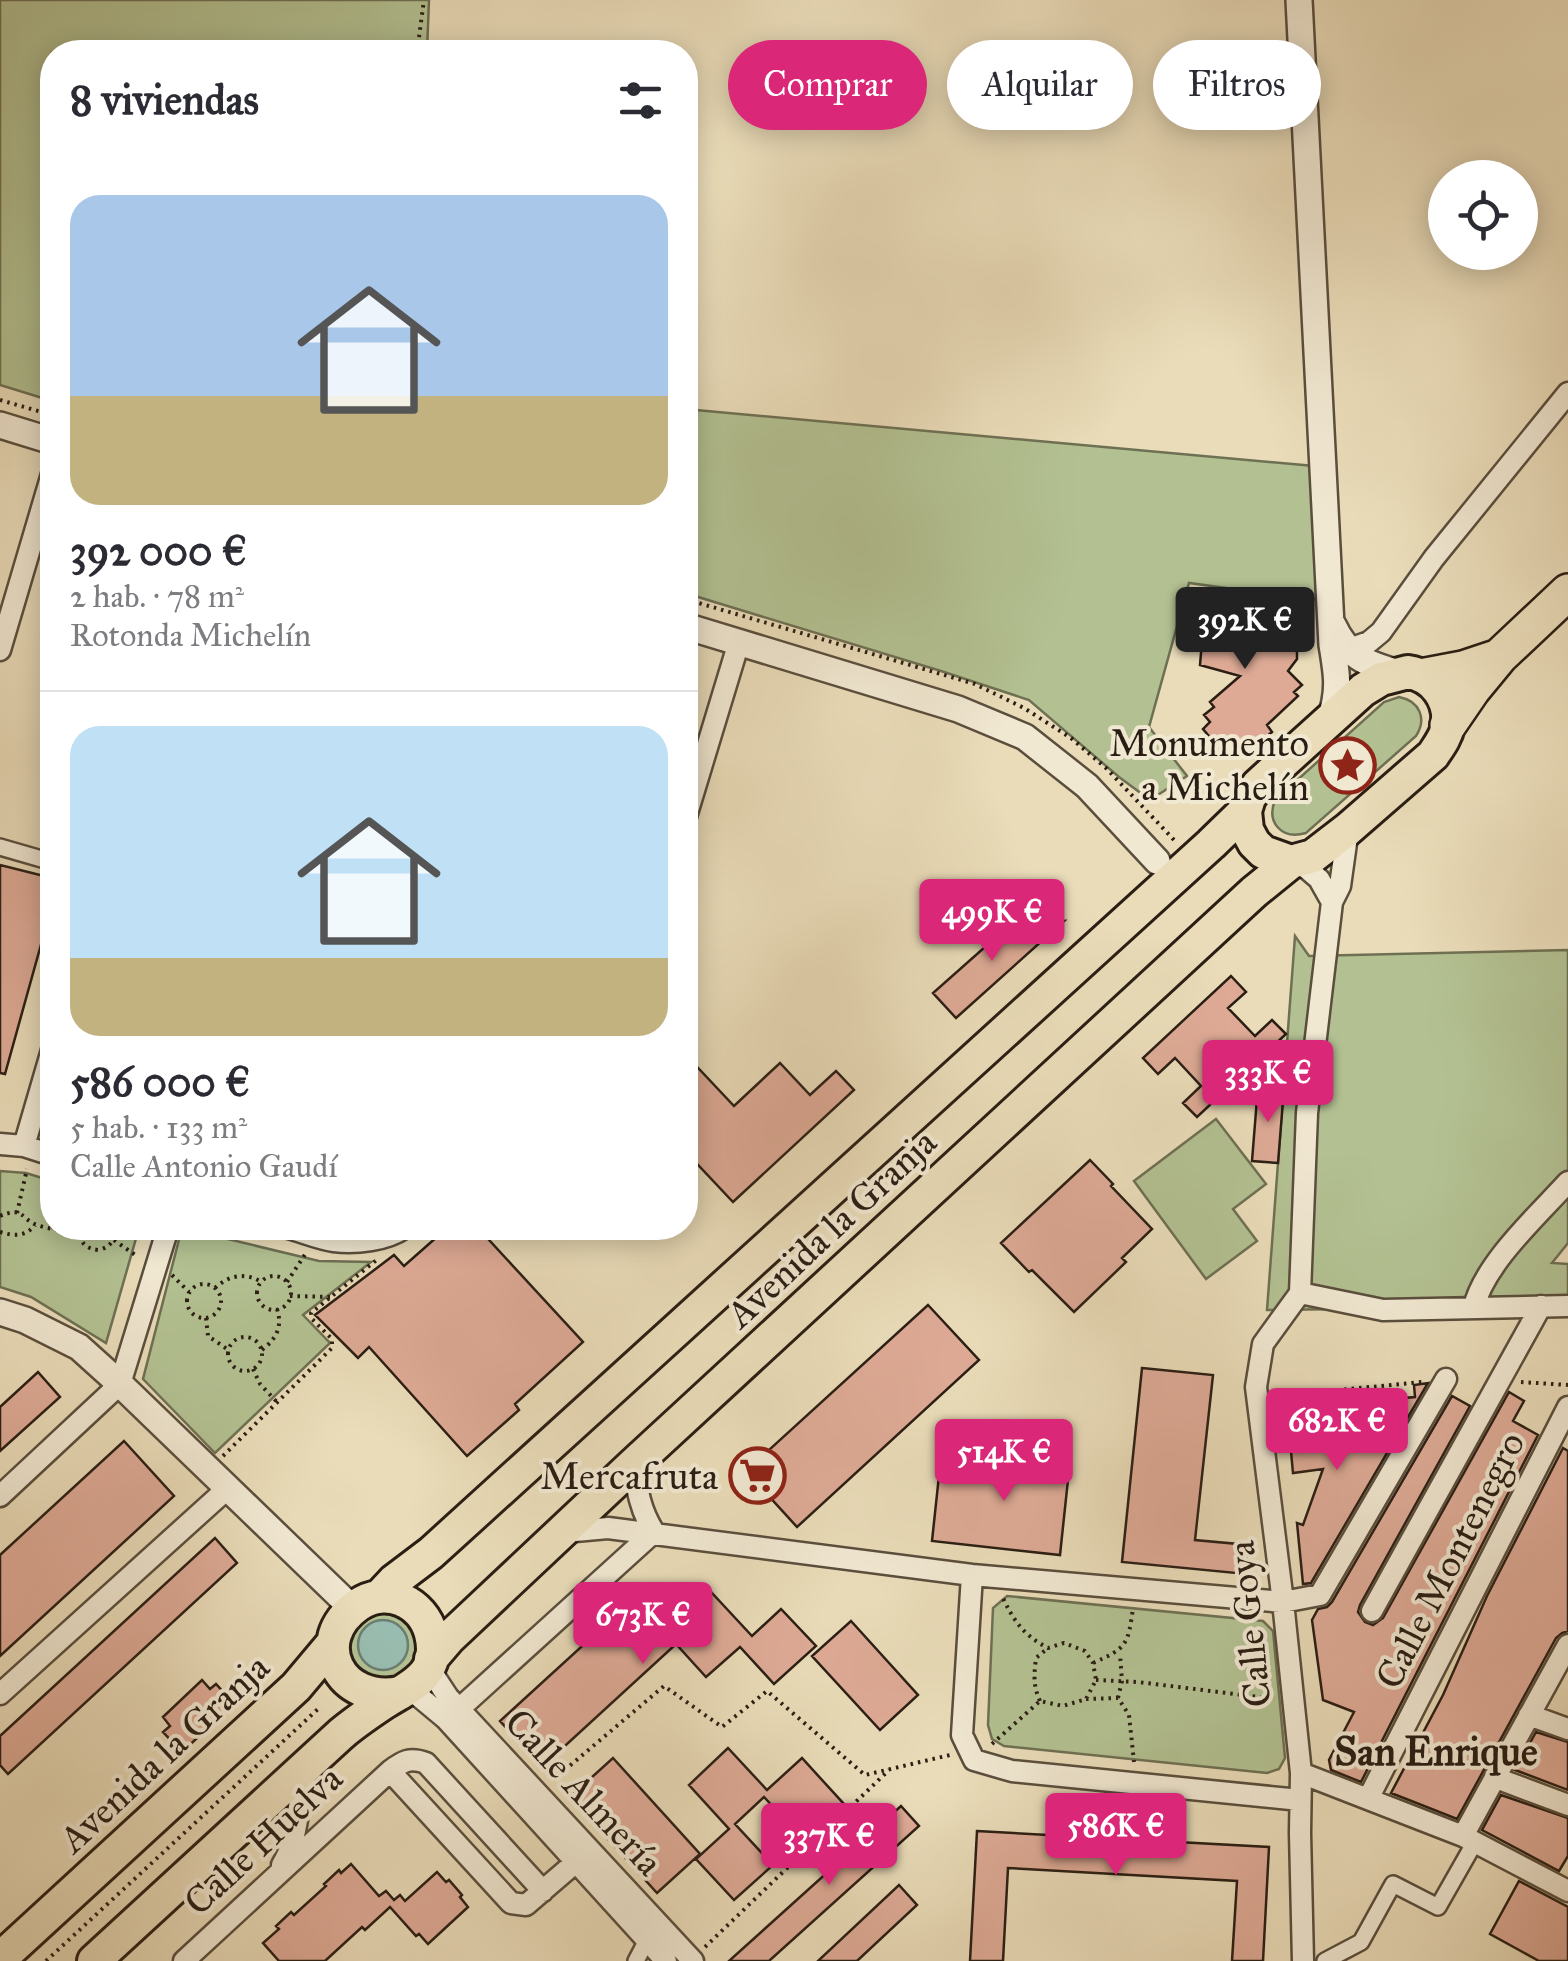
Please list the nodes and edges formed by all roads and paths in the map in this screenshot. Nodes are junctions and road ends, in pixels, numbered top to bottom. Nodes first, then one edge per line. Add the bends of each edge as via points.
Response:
1 (424, 0) edge
2 (1299, 0) edge
3 (419, 40) edge
4 (1568, 394) edge
5 (0, 400) edge
6 (40, 412) edge
7 (0, 425) edge
8 (40, 437) edge
9 (40, 515) edge
10 (1568, 592) edge
11 (1331, 622) junction
12 (698, 630) edge
13 (1381, 632) junction
14 (739, 642) junction
15 (0, 650) edge
16 (1348, 650) junction
17 (1500, 656) junction
18 (1403, 673) junction
19 (1330, 720) junction
20 (1448, 725) junction
21 (698, 777) edge
22 (1244, 811) junction
23 (1348, 828) junction
24 (1184, 846) junction
25 (0, 847) edge
26 (40, 859) edge
27 (1156, 861) junction
28 (1294, 861) junction
29 (1155, 895) junction
30 (1332, 902) junction
31 (40, 1098) edge
32 (0, 1144) edge
33 (28, 1147) junction
34 (40, 1151) edge
35 (1568, 1182) edge
36 (17, 1213) junction
37 (0, 1216) edge
38 (35, 1225) junction
39 (40, 1226) edge
40 (0, 1232) edge
41 (82, 1240) edge
42 (114, 1240) joint
43 (164, 1240) edge
44 (312, 1240) edge
45 (371, 1240) edge
46 (158, 1262) junction
47 (261, 1282) junction
48 (287, 1282) junction
49 (215, 1288) junction
50 (1300, 1293) junction
51 (290, 1296) junction
52 (332, 1297) junction
53 (1542, 1306) junction
54 (1568, 1306) edge
55 (1474, 1307) junction
56 (278, 1309) junction
57 (0, 1312) edge
58 (206, 1318) junction
59 (228, 1350) junction
60 (262, 1350) junction
61 (253, 1369) junction
62 (1446, 1380) joint
63 (1500, 1380) junction
64 (120, 1384) junction
65 (1568, 1384) edge
66 (1258, 1397) junction
67 (277, 1402) junction
68 (1568, 1408) edge
69 (634, 1464) junction
70 (218, 1479) junction
71 (0, 1496) edge
72 (562, 1532) junction
73 (654, 1532) junction
74 (982, 1576) junction
75 (1136, 1590) junction
76 (1283, 1602) junction
77 (366, 1603) junction
78 (1372, 1611) dead end
79 (333, 1643) junction
80 (1568, 1645) edge
81 (1048, 1648) junction
82 (1120, 1651) junction
83 (1093, 1662) junction
84 (417, 1677) junction
85 (1096, 1680) junction
86 (1122, 1682) junction
87 (296, 1686) junction
88 (0, 1694) edge
89 (1118, 1698) junction
90 (1086, 1699) junction
91 (1040, 1700) junction
92 (1293, 1701) junction
93 (459, 1709) junction
94 (1529, 1715) junction
95 (1568, 1730) edge
96 (971, 1756) junction
97 (307, 1765) junction
98 (890, 1770) junction
99 (390, 1771) junction
100 (1301, 1773) junction
101 (1496, 1778) junction
102 (1135, 1783) junction
103 (538, 1793) junction
104 (1368, 1799) junction
105 (1300, 1800) junction
106 (1568, 1806) edge
107 (1469, 1839) junction
108 (576, 1862) junction
109 (276, 1876) junction
110 (543, 1890) junction
111 (1568, 1891) edge
112 (646, 1940) junction
113 (0, 1959) edge
114 (693, 1960) edge
115 (46, 1961) edge
116 (94, 1961) edge
117 (184, 1961) edge
118 (636, 1961) edge
119 (666, 1961) edge
120 (1303, 1961) edge
121 (1326, 1961) edge

1 - 3 path
2 - 11 street
4 - 13 street
5 - 6 path
7 - 8 street
9 - 15 street
10 - 17 highway
11 - 16 street
11 - 19 street via 1338,694
12 - 14 street
13 - 16 street
13 - 18 street via 1380,642
14 - 21 street
14 - 27 street via 958,709 1025,737 1088,786
16 - 18 street
17 - 18 highway via 1463,669
17 - 20 highway
18 - 19 main road, Avenida la Granja via 1363,690
18 - 20 main road via 1436,686
19 - 22 main road, Avenida la Granja via 1258,785
20 - 23 main road, Avenida la Granja via 1432,755
22 - 24 main road, Avenida la Granja
22 - 28 main road via 1254,843
23 - 28 main road, Avenida la Granja via 1313,856
23 - 30 street
24 - 27 street via 1172,865
24 - 29 main road, Avenida la Granja
25 - 26 street
27 - 29 street
28 - 30 street via 1319,879
28 - 69 main road, Avenida la Granja
29 - 77 main road, Avenida la Granja via 432,1553
30 - 50 street via 1307,1113
31 - 33 street
32 - 33 street
33 - 34 street
33 - 36 path
35 - 55 street via 1496,1262
36 - 37 path
36 - 38 path
38 - 39 path
38 - 40 path via 16,1236
41 - 42 path via 92,1250
42 - 46 path
43 - 46 street
44 - 48 path
45 - 52 path via 379,1260
46 - 64 street
47 - 48 path
47 - 49 path via 230,1277
47 - 56 path via 261,1304
48 - 51 path
49 - 58 path via 221,1303
49 - 58 path via 198,1285 187,1297 192,1314
50 - 55 street via 1383,1310
50 - 66 street, Calle Goya via 1264,1344
51 - 52 path
51 - 56 path
52 - 67 path via 310,1313 332,1338 332,1348
53 - 54 street
53 - 55 street
53 - 63 street
56 - 60 path via 276,1336
57 - 64 street via 79,1347
58 - 59 path via 208,1336
59 - 60 path via 245,1337
59 - 61 path via 236,1368
60 - 61 path
61 - 67 path
62 - 66 path
62 - 76 street via 1320,1595
63 - 65 path
63 - 78 street
64 - 70 street
64 - 71 street
66 - 76 street, Calle Goya
67 - 70 path
68 - 104 street, Calle Montenegro
69 - 72 main road, Avenida la Granja
69 - 73 street via 638,1499
70 - 77 street
70 - 88 street
72 - 73 street
72 - 84 main road, Avenida la Granja
73 - 74 street
73 - 93 street
74 - 75 street
74 - 81 path via 1013,1620
74 - 96 street via 962,1735
75 - 76 street
75 - 82 path
76 - 92 street, Calle Goya
77 - 79 main road, Avenida la Granja via 343,1617
77 - 84 main road via 392,1597 428,1623 432,1636
79 - 84 main road via 339,1670 373,1695 385,1696
79 - 87 main road, Avenida la Granja
80 - 94 street
81 - 83 path via 1064,1643
81 - 91 path via 1036,1658
82 - 83 path
82 - 86 path
83 - 85 path
84 - 93 street, Calle Almería
84 - 97 main road, Avenida la Granja
84 - 108 street, Calle Almería via 446,1720
85 - 86 path
85 - 90 path
86 - 89 path
86 - 92 path
87 - 113 main road, Avenida la Granja
87 - 115 path via 318,1710
89 - 90 path
89 - 102 path via 1129,1715
90 - 91 path via 1062,1706
91 - 96 path
92 - 100 street, Calle Goya
93 - 103 street, Calle Almería
94 - 95 street
94 - 101 street
96 - 98 path
96 - 102 street via 1012,1771
97 - 109 street via 297,1828
97 - 116 main road, Avenida la Granja
98 - 103 path via 866,1775 767,1691 722,1727 664,1686
98 - 114 path
99 - 109 street, Calle Huelva
99 - 110 street, Calle Huelva via 403,1761 426,1764
99 - 110 street, Calle Huelva via 510,1903 526,1905
100 - 104 street
100 - 105 street, Calle Goya
101 - 106 street
101 - 107 street
102 - 105 street
103 - 114 street, Calle Almería
104 - 107 street
105 - 120 street, Calle Goya
107 - 111 street
107 - 121 street via 1438,1907 1393,1884 1361,1942
108 - 110 street
108 - 112 street, Calle Almería
109 - 117 street, Calle Huelva
112 - 118 street
112 - 119 street, Calle Almería

